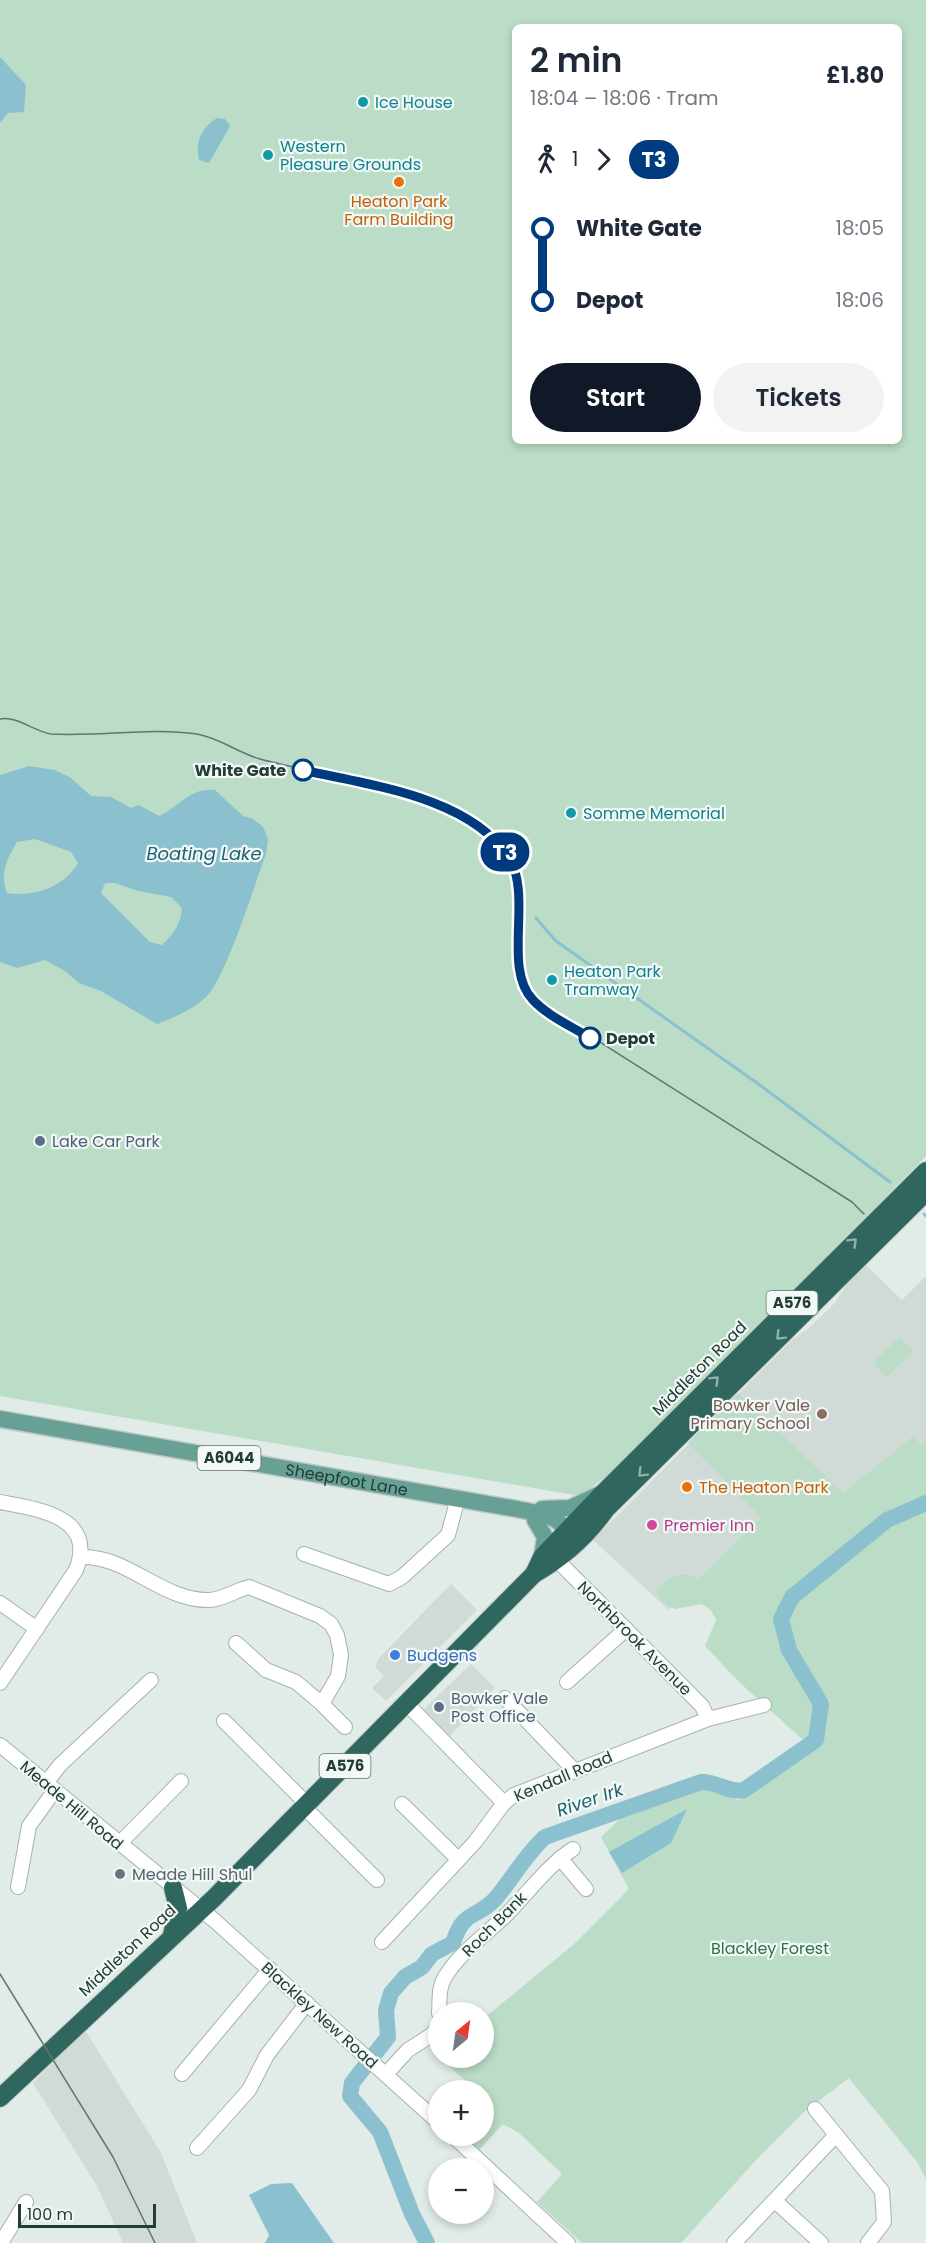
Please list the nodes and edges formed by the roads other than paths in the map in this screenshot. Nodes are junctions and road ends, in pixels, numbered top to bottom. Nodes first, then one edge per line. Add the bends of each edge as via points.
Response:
1 (926, 1171) edge
2 (926, 1192) edge
3 (0, 1419) edge
4 (659, 1436) junction
5 (679, 1436) junction
6 (458, 1498) junction
7 (605, 1500) junction
8 (0, 1502) edge
9 (517, 1509) junction
10 (535, 1520) junction
11 (566, 1532) junction
12 (304, 1554) dead end
13 (81, 1557) junction
14 (550, 1561) junction
15 (0, 1603) edge
16 (37, 1629) junction
17 (626, 1629) junction
18 (236, 1642) dead end
19 (152, 1680) dead end
20 (567, 1682) dead end
21 (0, 1683) edge
22 (505, 1698) dead end
23 (322, 1704) junction
24 (407, 1704) junction
25 (764, 1705) dead end
26 (708, 1719) junction
27 (224, 1721) dead end
28 (345, 1727) dead end
29 (0, 1745) edge
30 (574, 1770) junction
31 (181, 1781) dead end
32 (50, 1787) junction
33 (504, 1803) junction
34 (402, 1804) dead end
35 (306, 1806) junction
36 (119, 1844) junction
37 (573, 1849) dead end
38 (560, 1858) junction
39 (458, 1859) junction
40 (377, 1880) dead end
41 (18, 1887) dead end
42 (173, 1888) junction
43 (586, 1889) dead end
44 (200, 1909) junction
45 (172, 1935) junction
46 (382, 1942) dead end
47 (270, 1969) junction
48 (440, 2002) edge
49 (307, 2003) junction
50 (428, 2037) edge
51 (382, 2070) junction
52 (182, 2074) dead end
53 (0, 2098) edge
54 (815, 2109) dead end
55 (428, 2113) edge
56 (836, 2135) junction
57 (464, 2146) edge
58 (197, 2148) dead end
59 (775, 2201) junction
60 (26, 2202) dead end
61 (1, 2243) edge
62 (568, 2243) edge
63 (734, 2243) edge
64 (821, 2243) edge
65 (868, 2243) edge

4 -> 1 highway, Middleton Road / A576
2 -> 5 highway, Middleton Road / A576
3 - 6 main road, Sheepfoot Lane / A6044
4 - 5 highway
4 - 7 highway, Middleton Road / A576
5 -> 7 highway, Middleton Road / A576
6 - 9 main road, Sheepfoot Lane / A6044
6 - 12 street via 448,1535 389,1584
7 - 9 main road, Sheepfoot Lane / A6044 via 586,1501 561,1510
7 - 11 highway, A576 via 576,1530
7 - 14 highway, Middleton Road / A576
8 - 13 street via 60,1516 74,1530
9 - 10 main road, Sheepfoot Lane / A6044
9 - 11 main road, Sheepfoot Lane / A6044 via 554,1518
10 - 11 main road, Sheepfoot Lane / A6044
10 - 14 main road via 545,1537
11 - 14 highway
11 - 14 highway, Middleton Road / A576
13 - 16 street
13 - 23 street via 105,1558 180,1595 210,1600 249,1587 320,1617 331,1624 341,1655 338,1676
14 - 17 street, Northbrook Avenue
14 - 24 highway, Middleton Road / A576
15 - 16 street
16 - 21 street
17 - 20 street
17 - 26 street, Northbrook Avenue via 702,1706
18 - 23 street via 266,1670 296,1682
19 - 32 street via 60,1765
22 - 30 street
23 - 28 street
24 - 33 street
24 - 35 highway, Middleton Road / A576
25 - 26 street, Kendall Road
26 - 30 street, Kendall Road
27 - 35 street
29 - 32 street, Meade Hill Road
30 - 33 street, Kendall Road via 525,1789
31 - 36 street
32 - 36 street, Meade Hill Road
32 - 41 street via 29,1826
33 - 39 street, Kendall Road
34 - 39 street
35 - 40 street
35 - 44 highway, Middleton Road / A576
36 - 42 street, Meade Hill Road
37 - 38 street, Roch Bank
38 - 43 street
38 - 48 street, Roch Bank via 444,1977
39 - 46 street, Kendall Road
42 - 44 street, Meade Hill Road
42 - 45 highway via 178,1908
44 - 45 highway, Middleton Road / A576
44 - 47 street, Blackley New Road
45 - 53 highway, Middleton Road / A576
47 - 49 street, Blackley New Road
47 - 52 street
49 - 51 street, Blackley New Road
49 - 58 street via 267,2055 249,2090
50 - 51 street
51 - 55 street, Blackley New Road
54 - 56 street
56 - 59 street
56 - 65 street via 884,2196 883,2226
57 - 62 street
59 - 63 street
59 - 64 street
60 - 61 street

